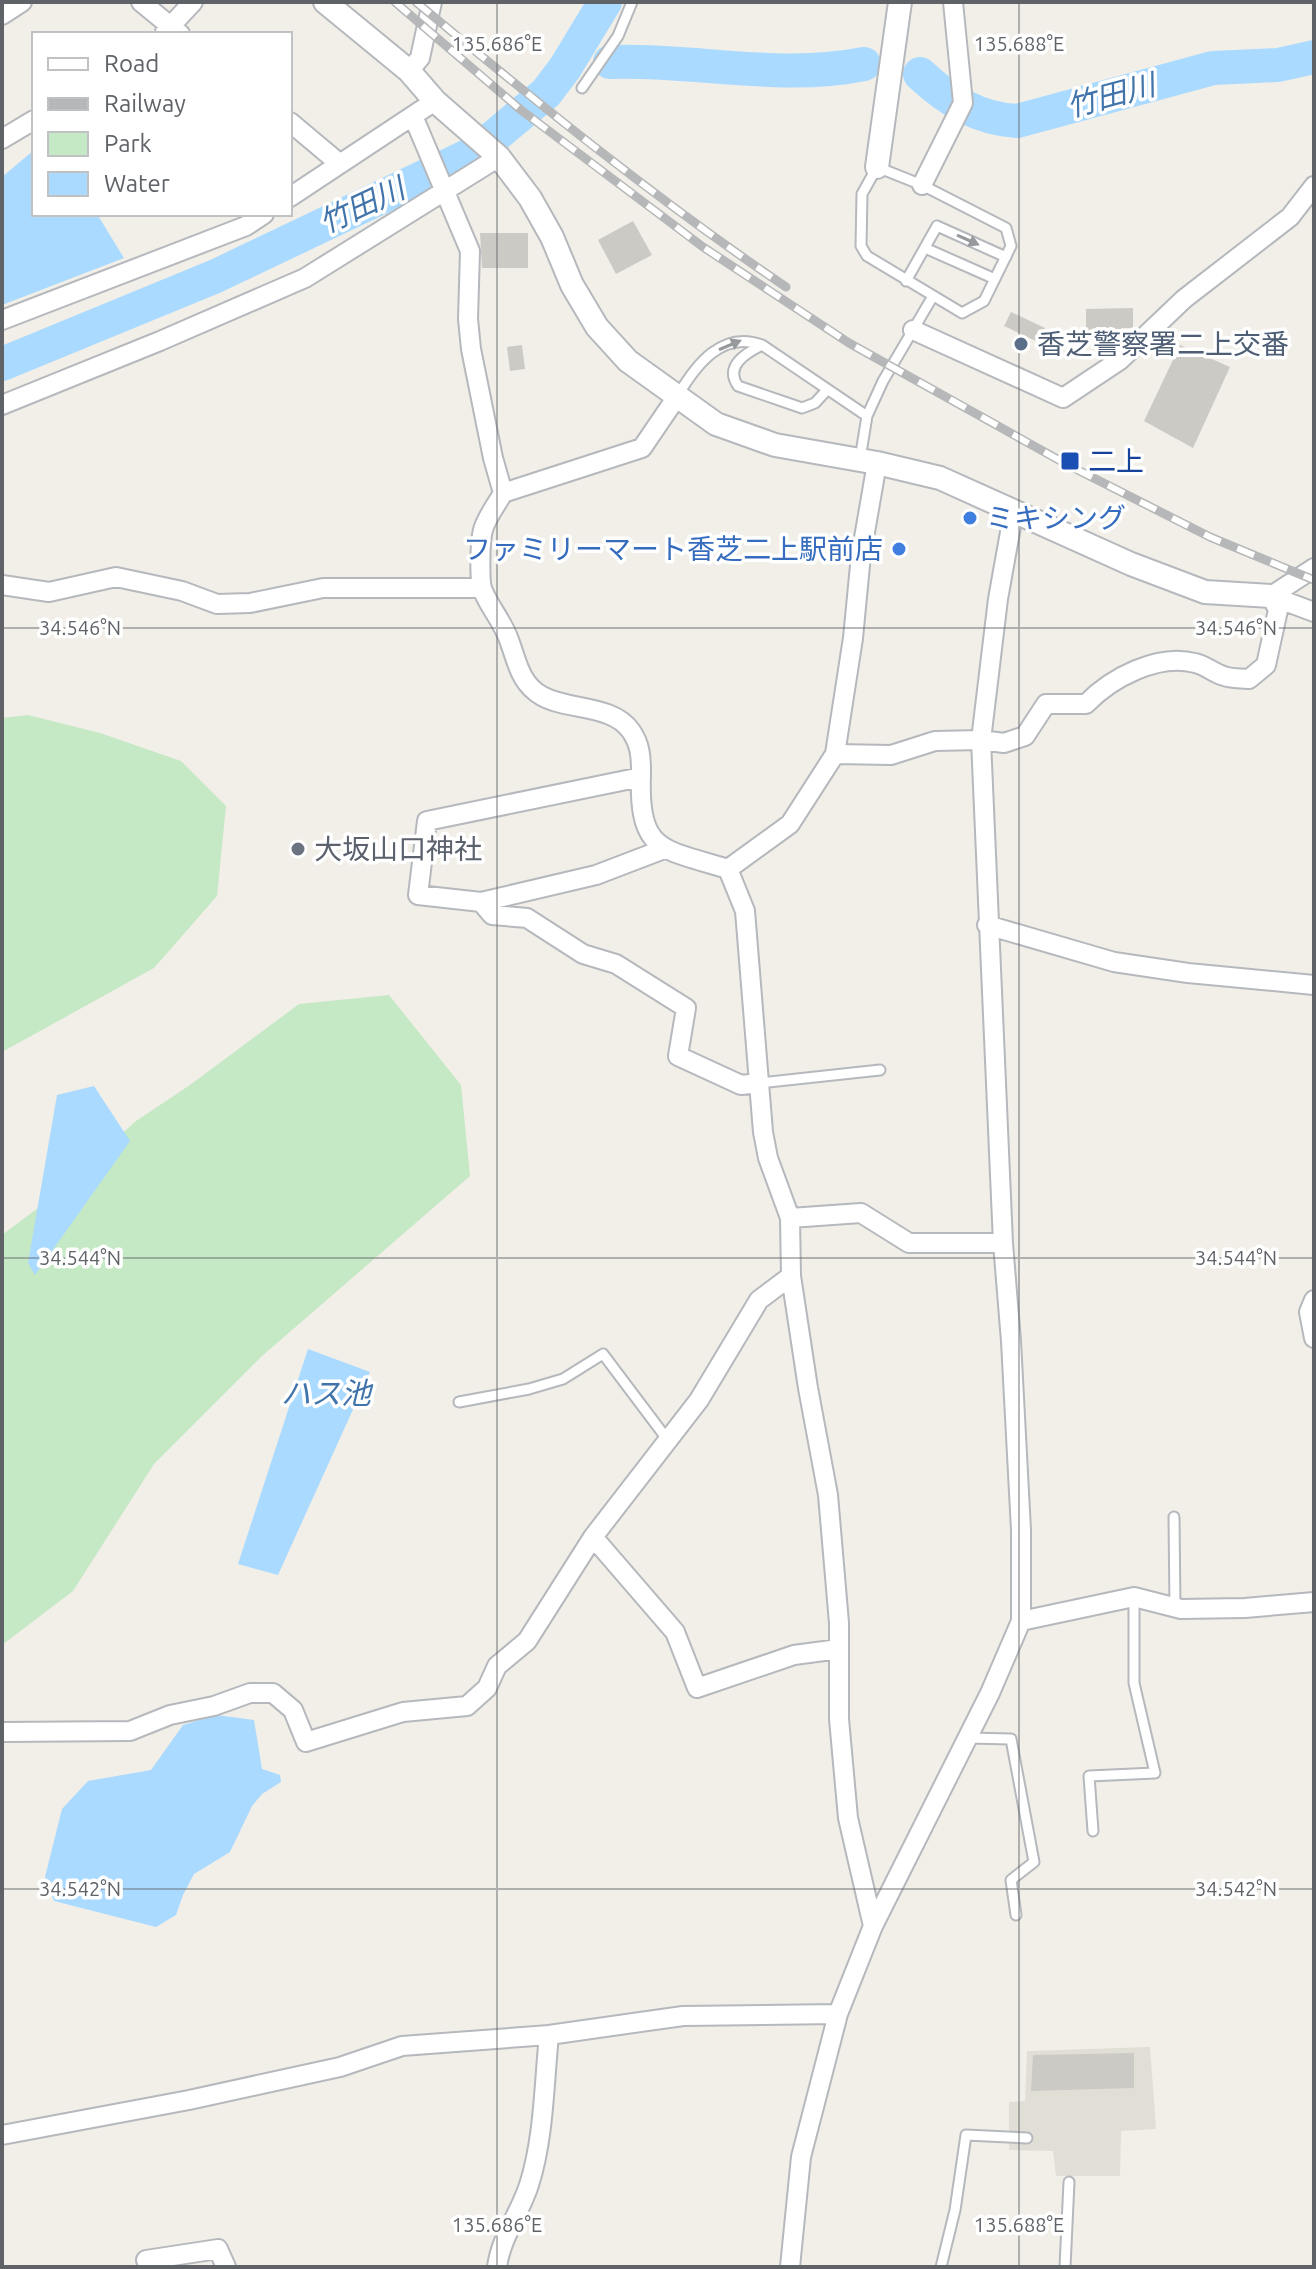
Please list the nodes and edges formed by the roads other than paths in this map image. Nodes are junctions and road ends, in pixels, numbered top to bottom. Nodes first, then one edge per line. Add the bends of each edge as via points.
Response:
1 (22, 2) edge
2 (141, 2) edge
3 (193, 2) edge
4 (325, 2) edge
5 (432, 2) edge
6 (632, 2) edge
7 (900, 2) edge
8 (953, 2) edge
9 (2, 15) edge
10 (172, 32) edge
11 (409, 71) junction
12 (582, 88) dead end
13 (435, 101) junction
14 (413, 116) junction
15 (32, 121) edge
16 (293, 129) edge
17 (2, 139) edge
18 (499, 157) junction
19 (340, 164) junction
20 (877, 167) junction
21 (922, 185) junction
22 (1314, 186) edge
23 (444, 190) junction
24 (292, 196) edge
25 (261, 216) edge
26 (925, 248) junction
27 (1006, 257) junction
28 (995, 279) junction
29 (906, 281) junction
30 (933, 296) junction
31 (2, 320) edge
32 (913, 330) junction
33 (762, 345) junction
34 (827, 390) junction
35 (676, 398) junction
36 (2, 405) edge
37 (867, 416) junction
38 (868, 462) junction
39 (503, 493) junction
40 (1014, 510) junction
41 (1314, 568) edge
42 (2, 585) edge
43 (481, 588) junction
44 (1271, 596) junction
45 (1314, 612) edge
46 (981, 740) junction
47 (835, 754) junction
48 (641, 777) junction
49 (664, 849) junction
50 (728, 869) junction
51 (481, 902) junction
52 (987, 925) junction
53 (1314, 985) edge
54 (880, 1070) dead end
55 (759, 1083) junction
56 (790, 1218) junction
57 (1003, 1243) junction
58 (791, 1276) junction
59 (1314, 1300) edge
60 (1314, 1338) edge
61 (459, 1402) dead end
62 (667, 1439) junction
63 (1174, 1517) dead end
64 (593, 1537) junction
65 (1134, 1597) junction
66 (1314, 1602) edge
67 (1175, 1607) junction
68 (1021, 1621) junction
69 (839, 1649) junction
70 (2, 1732) edge
71 (967, 1738) junction
72 (1093, 1831) dead end
73 (1016, 1915) dead end
74 (873, 1926) junction
75 (838, 2014) junction
76 (549, 2035) junction
77 (2, 2135) edge
78 (1027, 2138) dead end
79 (1069, 2182) dead end
80 (146, 2260) dead end
81 (226, 2267) edge
82 (497, 2267) edge
83 (790, 2267) edge
84 (941, 2267) edge
85 (1065, 2267) edge

1 - 9 street
2 - 10 street
3 - 10 street
4 - 11 street
5 - 11 street via 420,58
6 - 12 lane via 618,36
7 - 20 street
8 - 21 street via 960,108
11 - 13 street
13 - 14 street
13 - 18 street
14 - 19 street
14 - 23 street
15 - 17 street
16 - 19 street
18 - 23 street
18 - 35 street via 530,198 597,327 628,361
19 - 24 street
20 - 21 lane
20 - 29 lane via 862,194 861,246 867,256
21 - 27 lane via 1006,228 1011,246
22 - 32 street via 1290,217 1184,299 1120,360 1063,398
23 - 36 street via 305,278
23 - 39 street via 470,251 471,349
25 - 31 street
26 -> 27 lane via 937,226
26 - 28 lane
26 - 29 lane
27 - 28 lane
28 - 30 lane via 984,301 962,313
29 - 30 lane
30 - 32 lane
32 - 37 lane
33 - 34 lane
33 - 34 lane via 743,355 733,371 738,386 802,408
35 -> 33 lane via 696,365 732,341
34 - 37 lane
35 - 38 street via 716,424 775,445
35 - 39 street via 642,448
37 - 38 lane
38 - 40 street via 940,478
38 - 47 street
39 - 43 street via 483,530
40 - 44 street via 1205,592
40 - 46 street
41 - 44 street
42 - 43 street via 49,592 116,577 217,604 323,588
43 - 48 street via 528,687 565,705 611,715 629,727 641,755
44 - 45 street
44 - 46 street via 1278,610 1266,665 1249,679 1173,658 1122,678 1086,704 1046,704 1025,736 1004,743
46 - 47 street via 935,741 891,755
46 - 52 street
47 - 50 street via 790,824
48 - 49 street via 648,835
48 - 51 street via 427,821 418,895
49 - 50 street
49 - 51 street via 596,875
50 - 55 street via 745,911
51 - 55 street via 492,915 527,918 583,954 616,964 686,1008 678,1056 741,1085
52 - 53 street via 1114,962
52 - 57 street
54 - 55 lane
55 - 56 street via 768,1158
56 - 57 street via 861,1213 909,1243
56 - 58 street
57 - 68 street via 1021,1530
58 - 62 street via 759,1300 699,1400
58 - 69 street via 828,1495
59 - 60 street via 1309,1312
61 - 62 lane via 563,1379 603,1354
62 - 64 street
63 - 67 lane
64 - 69 street via 675,1632 697,1688 794,1655
64 - 70 street via 527,1641 497,1666 487,1688 467,1706 403,1712 306,1742 293,1710 273,1693 250,1693 130,1731
65 - 67 street
65 - 68 street
65 - 72 lane via 1134,1683 1155,1773 1089,1776
66 - 67 street
68 - 71 street
69 - 74 street via 848,1818
71 - 73 lane via 1011,1739 1034,1862 1011,1880
71 - 74 street
74 - 75 street
75 - 76 street via 683,2016
75 - 83 street via 801,2157
76 - 77 street via 402,2046 340,2067
76 - 82 street via 529,2187
78 - 84 lane via 966,2135
79 - 85 lane
80 - 81 street via 218,2249

